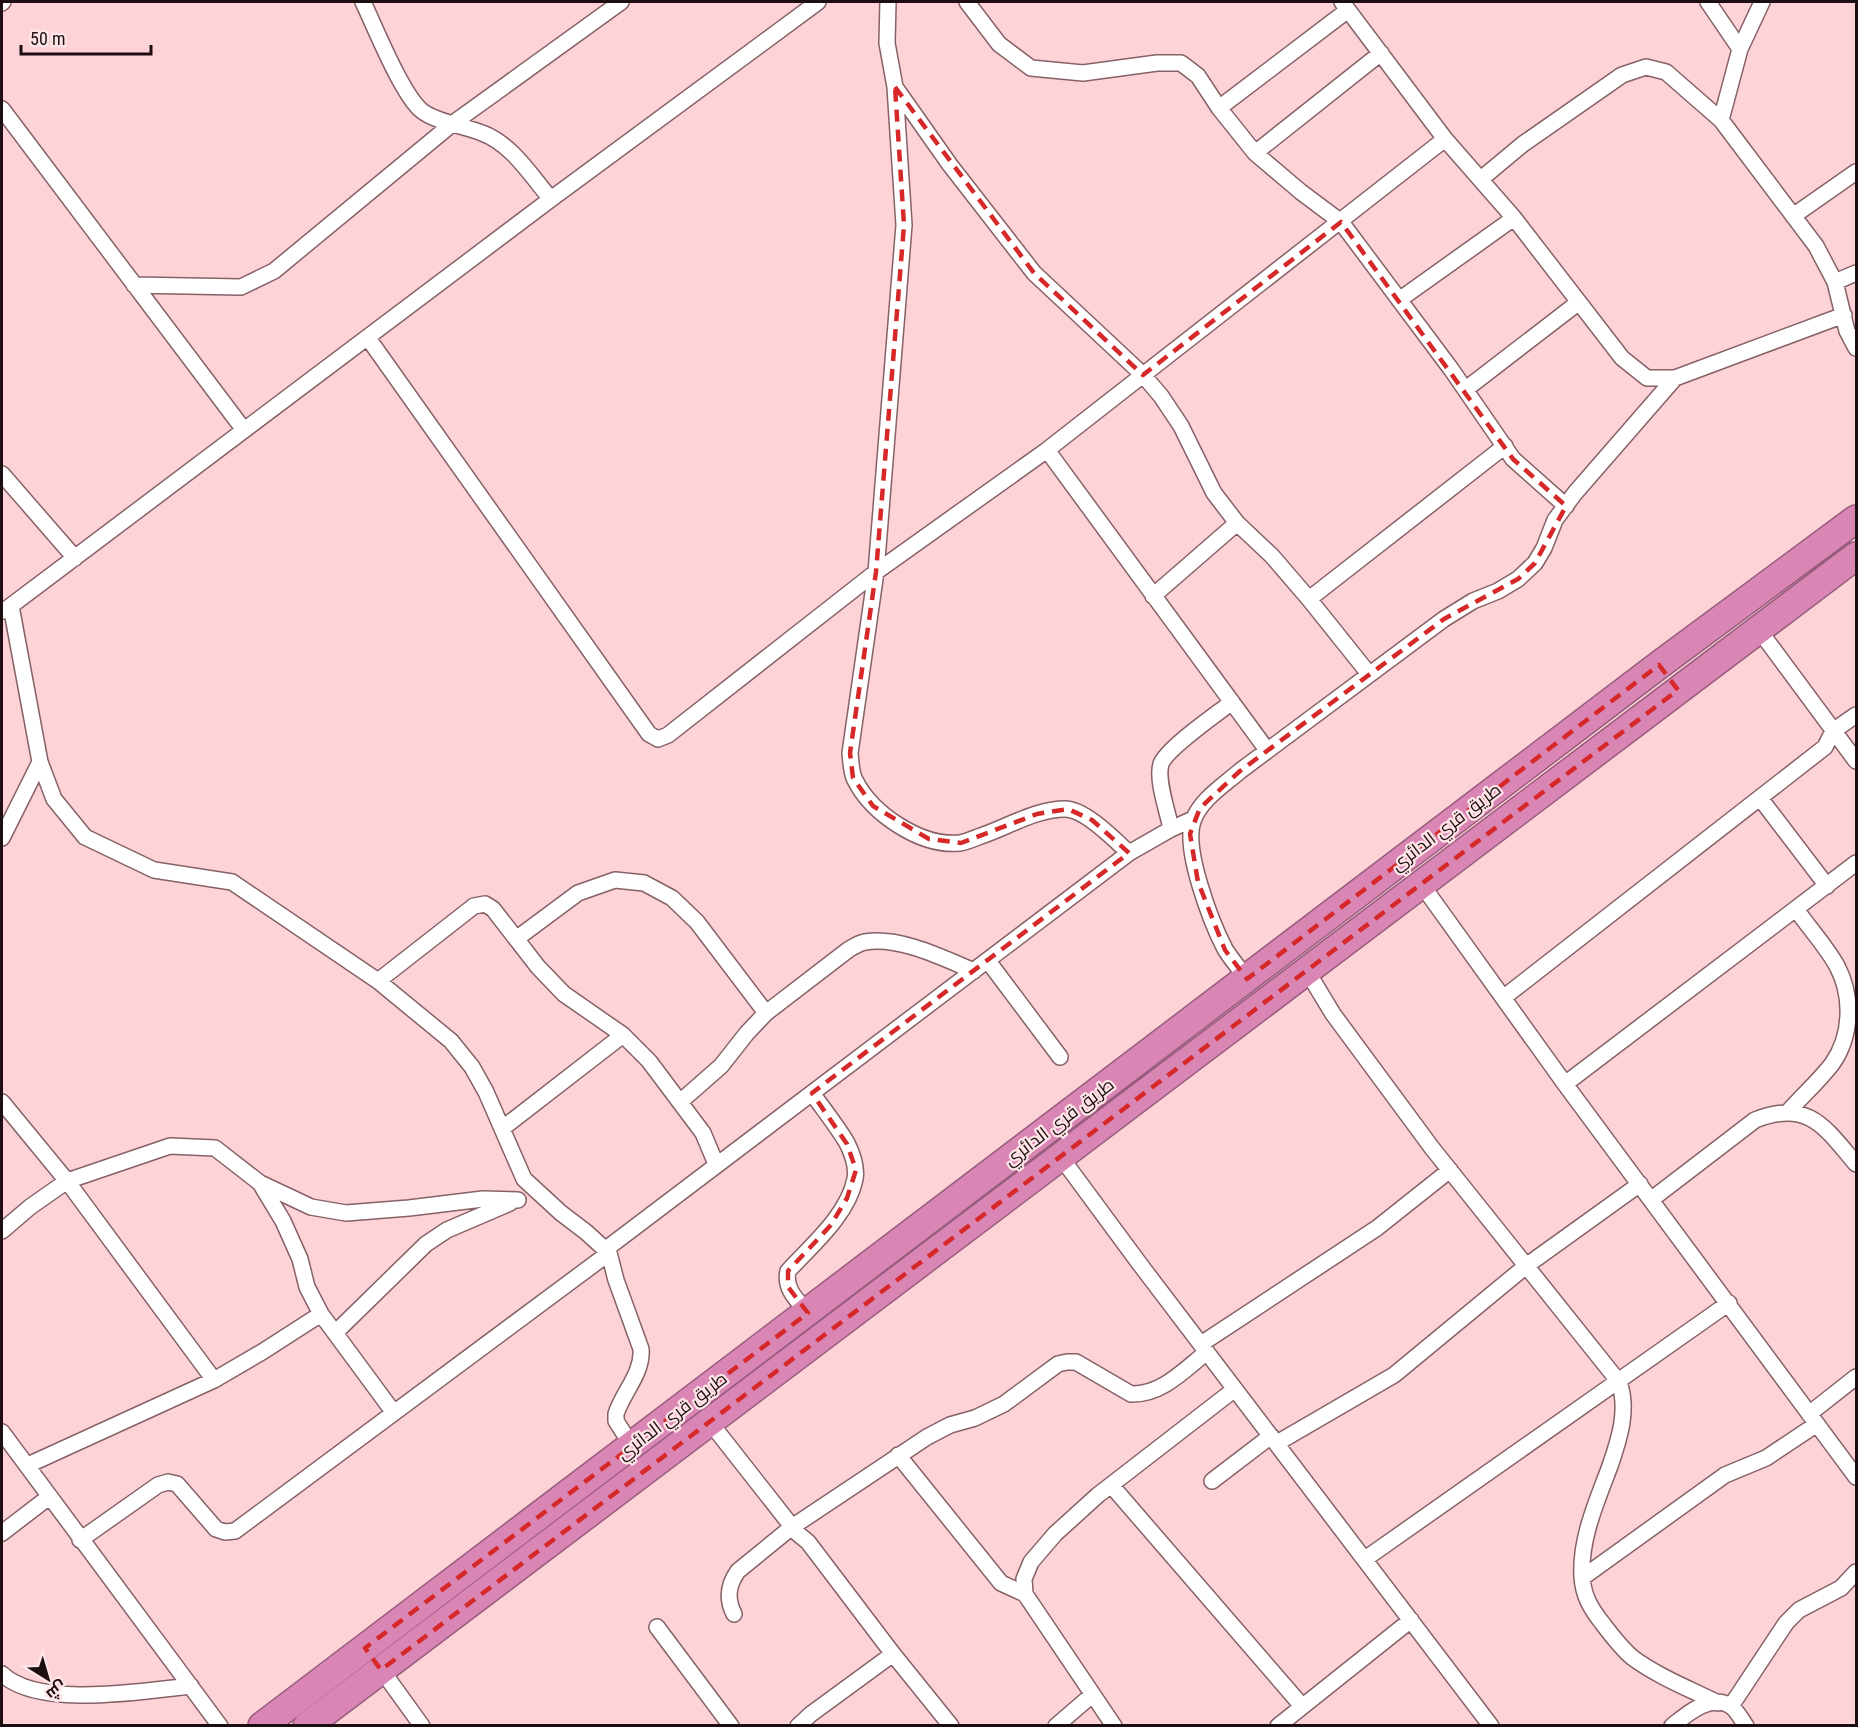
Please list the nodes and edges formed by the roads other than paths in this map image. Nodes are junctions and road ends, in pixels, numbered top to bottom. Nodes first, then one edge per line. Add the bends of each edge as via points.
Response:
1 (363, 2) edge
2 (621, 2) edge
3 (818, 2) edge
4 (888, 2) edge
5 (967, 2) edge
6 (1708, 2) edge
7 (1762, 2) edge
8 (1345, 6) edge
9 (1740, 49) junction
10 (1381, 54) junction
11 (896, 87) junction
12 (1219, 108) junction
13 (2, 109) edge
14 (1721, 120) junction
15 (452, 124) junction
16 (1445, 140) junction
17 (1255, 153) junction
18 (1857, 172) edge
19 (1481, 179) junction
20 (551, 199) junction
21 (1793, 216) junction
22 (1514, 218) junction
23 (1341, 222) junction
24 (1857, 273) edge
25 (1835, 282) junction
26 (134, 285) junction
27 (1399, 300) junction
28 (1579, 303) junction
29 (1844, 315) junction
30 (368, 338) junction
31 (1857, 348) edge
32 (1143, 375) junction
33 (1675, 378) junction
34 (1466, 389) junction
35 (244, 430) junction
36 (1505, 446) junction
37 (1047, 450) junction
38 (2, 474) edge
39 (1566, 506) junction
40 (1857, 519) edge
41 (1237, 523) junction
42 (1857, 556) edge
43 (75, 558) junction
44 (876, 572) junction
45 (1153, 596) junction
46 (1309, 599) junction
47 (6, 610) edge
48 (1759, 630) junction
49 (1659, 664) junction
50 (1370, 674) junction
51 (1678, 690) junction
52 (1232, 702) junction
53 (1857, 715) edge
54 (1833, 731) junction
55 (1267, 750) junction
56 (1857, 760) edge
57 (40, 762) junction
58 (1760, 798) junction
59 (1193, 819) junction
60 (1171, 829) junction
61 (2, 838) edge
62 (1129, 853) junction
63 (1857, 863) edge
64 (1422, 885) junction
65 (1827, 886) junction
66 (1796, 909) junction
67 (516, 939) junction
68 (988, 961) junction
69 (974, 971) junction
70 (1306, 971) junction
71 (1247, 979) junction
72 (378, 981) junction
73 (1503, 998) junction
74 (766, 1013) junction
75 (623, 1035) junction
76 (1060, 1057) dead end
77 (1565, 1084) junction
78 (812, 1093) junction
79 (2, 1102) edge
80 (680, 1102) junction
81 (1788, 1112) junction
82 (503, 1128) junction
83 (1060, 1156) junction
84 (716, 1164) junction
85 (1857, 1164) edge
86 (1450, 1170) junction
87 (67, 1181) junction
88 (260, 1183) junction
89 (1640, 1184) junction
90 (538, 1194) junction
91 (1652, 1199) junction
92 (518, 1200) junction
93 (2, 1231) edge
94 (608, 1251) junction
95 (1526, 1266) junction
96 (1729, 1304) junction
97 (808, 1313) junction
98 (321, 1314) junction
99 (335, 1333) junction
100 (1204, 1348) junction
101 (1857, 1377) edge
102 (214, 1380) junction
103 (1619, 1382) junction
104 (1235, 1389) junction
105 (394, 1413) junction
106 (1813, 1419) junction
107 (709, 1421) junction
108 (2, 1432) edge
109 (1274, 1440) junction
110 (632, 1446) junction
111 (898, 1455) junction
112 (28, 1465) junction
113 (1857, 1477) edge
114 (1212, 1481) dead end
115 (1111, 1485) junction
116 (49, 1497) junction
117 (792, 1527) junction
118 (2, 1533) edge
119 (80, 1540) junction
120 (1365, 1559) junction
121 (1857, 1572) edge
122 (1582, 1578) junction
123 (1024, 1594) junction
124 (735, 1614) dead end
125 (1411, 1620) junction
126 (657, 1628) dead end
127 (365, 1648) junction
128 (893, 1654) junction
129 (381, 1670) junction
130 (2, 1674) edge
131 (191, 1686) junction
132 (1092, 1695) junction
133 (1725, 1705) junction
134 (1302, 1706) junction
135 (220, 1725) edge
136 (262, 1725) edge
137 (307, 1725) edge
138 (422, 1725) edge
139 (731, 1725) edge
140 (798, 1725) edge
141 (951, 1725) edge
142 (1056, 1725) edge
143 (1114, 1725) edge
144 (1278, 1725) edge
145 (1491, 1725) edge
146 (1672, 1725) edge
147 (1746, 1725) edge

1 - 15 street via 404,87 422,111
2 - 15 street
3 - 20 street
4 - 11 street via 887,43
5 - 12 street via 999,44 1031,68 1083,73 1180,63 1197,76
6 - 9 street
7 - 9 street
8 - 10 street
8 - 12 street
9 - 14 street
10 - 16 street
10 - 17 street
11 - 32 street via 950,165 1034,273
11 - 44 street via 904,225
12 - 17 street
13 - 26 street
14 - 19 street via 1666,72 1646,67 1622,75 1523,144
14 - 21 street
15 - 20 street via 484,133 507,147
15 - 26 street via 274,271 241,286
16 - 19 street
16 - 23 street
17 - 23 street
18 - 21 street
19 - 22 street
20 - 30 street
21 - 25 street via 1816,246
22 - 27 street
22 - 28 street
23 - 27 street
23 - 32 street
24 - 25 street
25 - 29 street
26 - 35 street
27 - 34 street
28 - 33 street via 1622,358 1647,378
28 - 34 street
29 - 31 street via 1847,331
29 - 33 street
30 - 35 street
30 - 44 street via 649,734 658,739
32 - 37 street
32 - 41 street via 1181,426 1214,493
33 - 39 street
34 - 36 street
35 - 43 street
36 - 39 street via 1513,459
36 - 46 street
37 - 44 street
37 - 45 street
38 - 43 street
39 - 50 street via 1535,563 1518,579 1444,619
40 - 49 highway, طريق قري الدائري
41 - 45 street
41 - 46 street
42 - 48 highway, طريق قري الدائري
43 - 47 street
44 - 62 street via 850,753 853,778 873,806 900,826 929,840 960,843 1037,814 1068,809 1092,820
45 - 52 street
46 - 50 street
47 - 57 street
48 - 51 highway, طريق قري الدائري
48 - 54 street
49 - 51 highway
49 - 71 highway, طريق قري الدائري
50 - 55 street
51 - 64 highway, طريق قري الدائري
52 - 55 street
52 - 60 street via 1161,763 1160,781
53 - 54 street
54 - 56 street
54 - 58 street via 1825,747
55 - 59 street via 1211,795
57 - 61 street
57 - 72 street via 54,799 86,837 154,870 232,882
58 - 65 street
58 - 73 street
59 - 60 street
59 - 71 street via 1190,834 1198,882 1225,950
60 - 62 street
62 - 68 street
63 - 65 street
64 - 70 highway, طريق قري الدائري
64 - 73 street
65 - 66 street
66 - 77 street
66 - 81 street via 1837,967 1846,994 1849,1022 1833,1063
67 - 72 street via 493,909 484,904 474,906
67 - 74 street via 578,893 615,880 644,883 672,898 697,922
67 - 75 street via 564,994
68 - 69 street
68 - 76 street
69 - 74 street via 895,943 862,942
69 - 78 street
70 - 83 highway, طريق قري الدائري
70 - 86 street via 1333,1014
71 - 97 highway, طريق قري الدائري
72 - 82 street via 460,1052 472,1067
73 - 77 street
74 - 80 street via 721,1066
75 - 80 street
75 - 82 street
77 - 89 street
78 - 84 street
78 - 97 street via 847,1144 856,1170 847,1198 831,1225 788,1271 788,1287
79 - 87 street
80 - 84 street via 703,1133
81 - 85 street via 1823,1125
81 - 91 street via 1771,1113 1755,1120
82 - 90 street via 524,1179
83 - 100 street
83 - 107 highway, طريق قري الدائري
84 - 94 street
86 - 95 street
86 - 100 street via 1377,1228
87 - 88 street via 170,1146 214,1148
87 - 93 street
87 - 102 street
88 - 92 street via 311,1207 346,1213 483,1199
88 - 98 street via 283,1221
89 - 91 street
89 - 95 street
90 - 92 street
90 - 94 street
91 - 96 street
92 - 99 street via 447,1230 426,1244
94 - 105 street
94 - 110 street via 642,1356 616,1414 616,1421
95 - 103 street
95 - 109 street via 1394,1376
96 - 103 street
96 - 106 street
97 - 110 highway, طريق قري الدائري
98 - 99 street
98 - 102 street
99 - 105 street
100 - 104 street
100 - 111 street via 1156,1390 1139,1394 1131,1394 1076,1362 1058,1364 1004,1404 950,1425
101 - 106 street
102 - 112 street
103 - 120 street
103 - 122 street via 1624,1407 1618,1442 1586,1533
104 - 109 street
104 - 115 street
105 - 119 street via 235,1531 216,1529 177,1484 168,1482
106 - 113 street
106 - 122 street via 1766,1458 1725,1475
107 - 117 street
107 - 129 highway, طريق قري الدائري
108 - 112 street
109 - 114 street
109 - 120 street
110 - 127 highway, طريق قري الدائري
111 - 117 street
111 - 123 street via 1000,1583
112 - 116 street
115 - 123 street via 1055,1534 1031,1562 1024,1579
115 - 134 street
116 - 118 street
116 - 119 street
117 - 124 street via 733,1578 729,1600
117 - 128 street via 808,1542
119 - 131 street
120 - 125 street
121 - 133 street via 1841,1588 1799,1610 1785,1623
122 - 133 street via 1590,1607 1632,1657 1659,1675
123 - 132 street
125 - 134 street
125 - 145 street
126 - 139 street
127 - 129 street
127 - 136 highway, طريق قري الدائري
128 - 140 street
128 - 141 street
129 - 137 highway, طريق قري الدائري
129 - 138 street
130 - 131 street via 9,1681 38,1692 102,1696
131 - 135 street
132 - 142 street
132 - 143 street
133 - 146 street via 1707,1703
133 - 147 street
134 - 144 street

